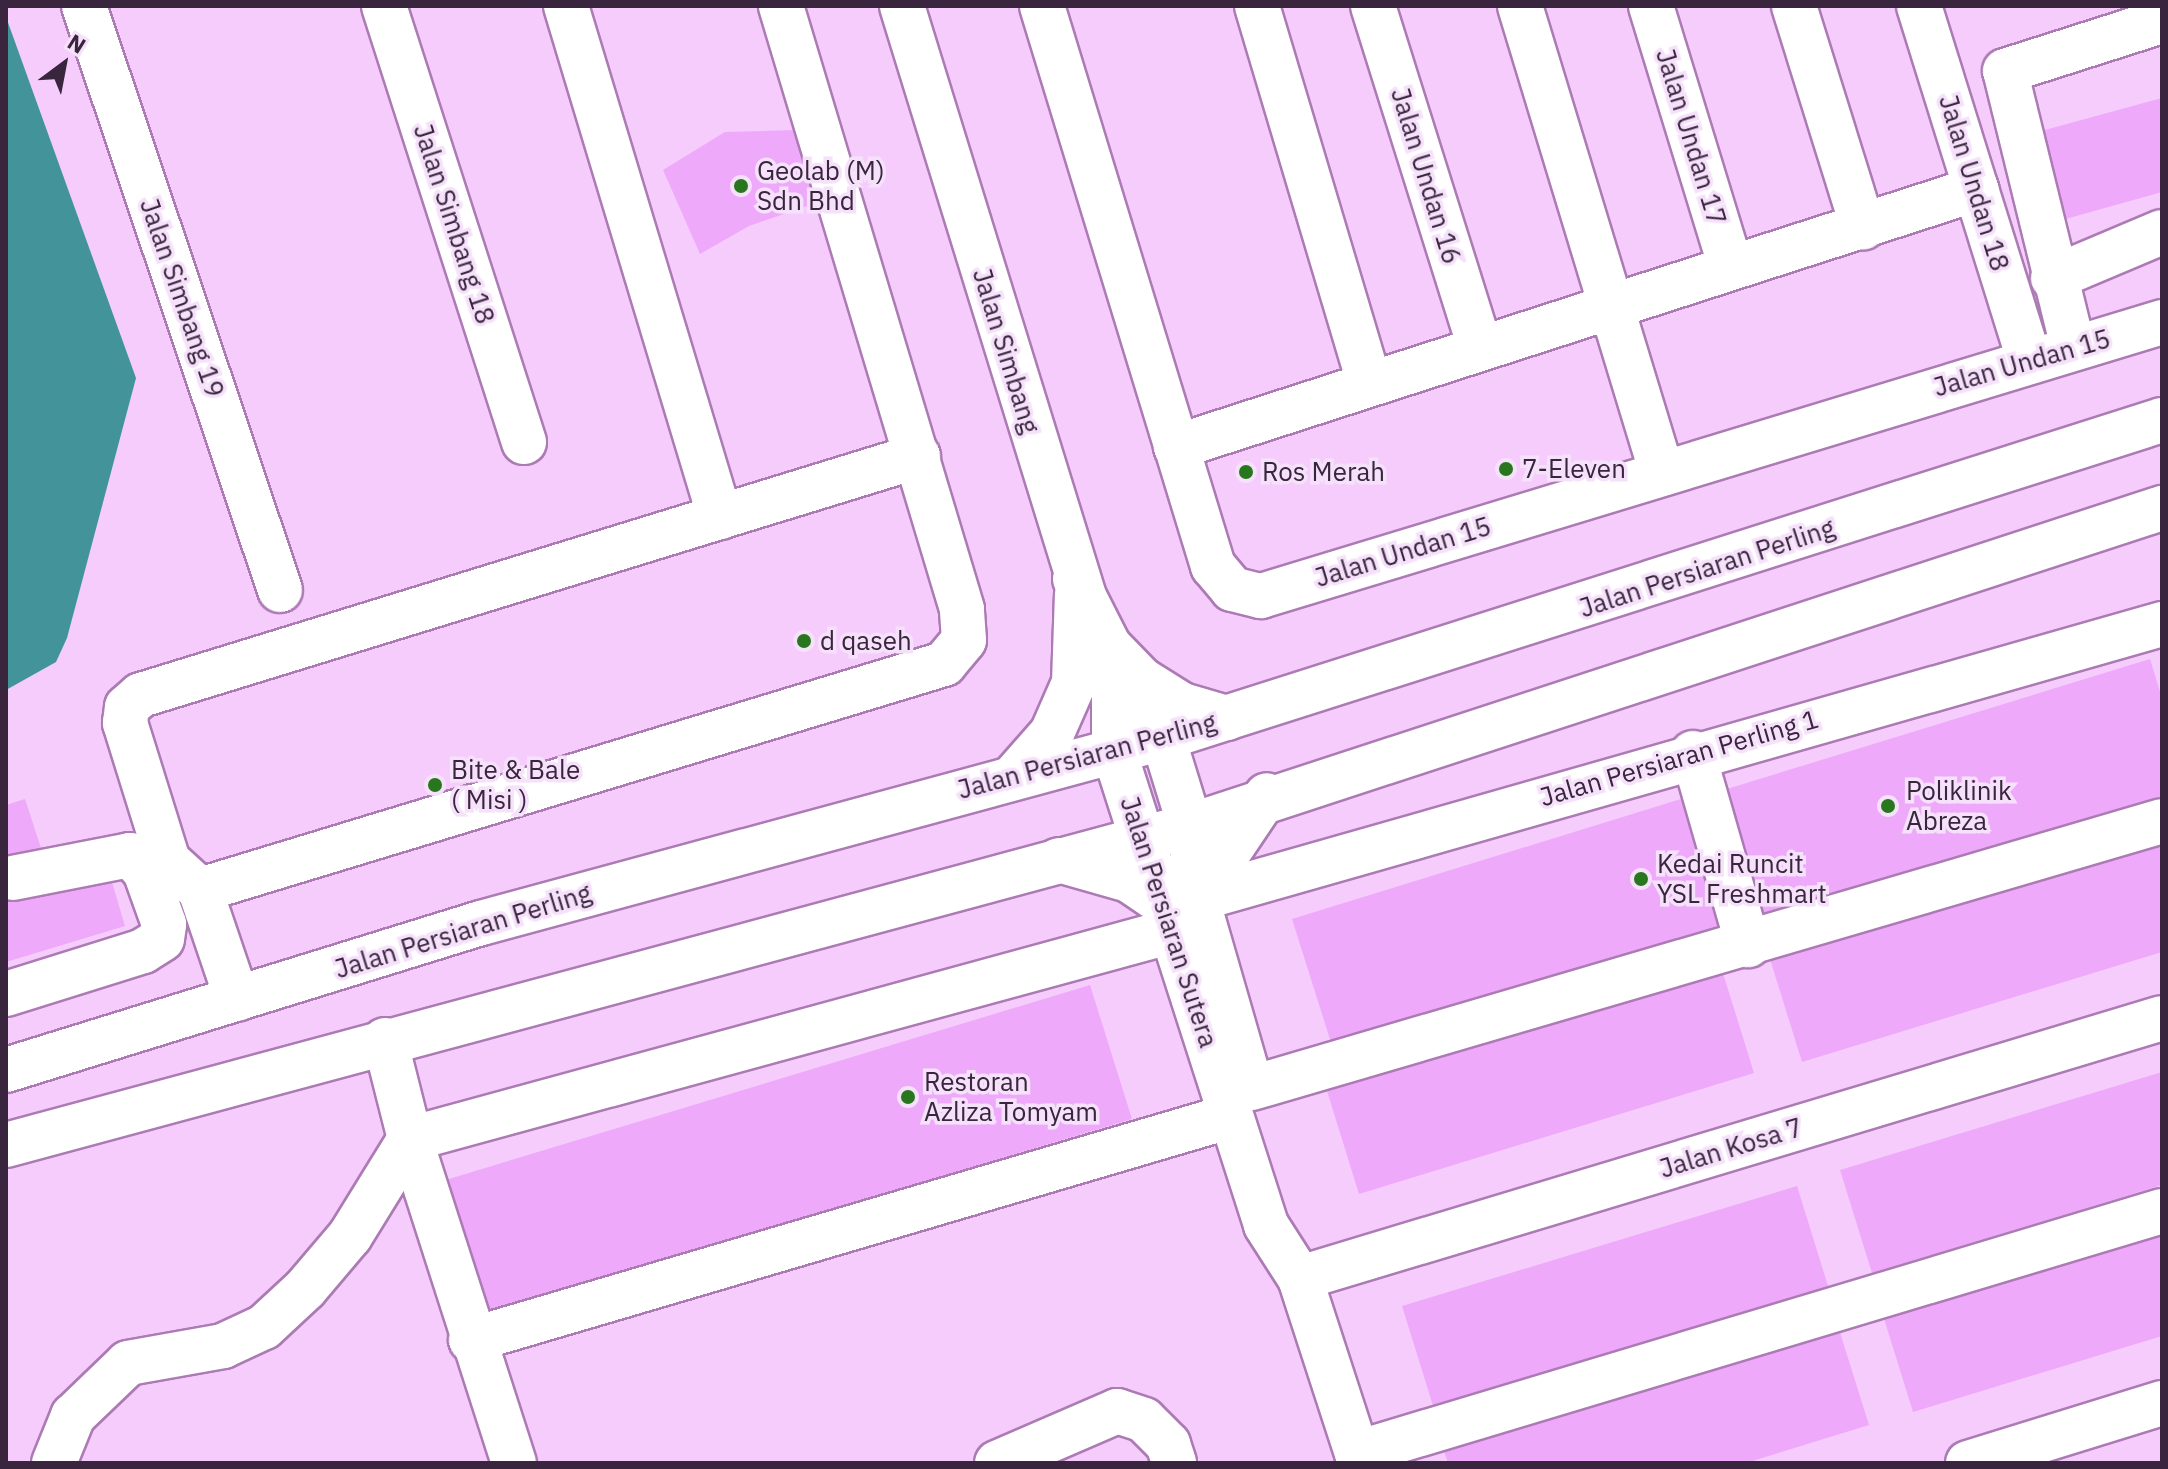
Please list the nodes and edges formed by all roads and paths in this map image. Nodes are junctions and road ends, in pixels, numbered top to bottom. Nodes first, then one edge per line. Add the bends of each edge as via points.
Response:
1 (84, 6) edge
2 (384, 6) edge
3 (566, 6) edge
4 (781, 6) edge
5 (902, 6) edge
6 (1042, 6) edge
7 (1257, 6) edge
8 (1373, 6) edge
9 (1520, 6) edge
10 (1651, 6) edge
11 (1794, 6) edge
12 (1919, 6) edge
13 (2162, 21) edge
14 (1976, 189) junction
15 (1863, 227) junction
16 (2162, 232) edge
17 (1731, 267) junction
18 (2053, 278) junction
19 (1612, 306) junction
20 (2162, 322) edge
21 (1479, 345) junction
22 (2073, 347) junction
23 (2029, 359) junction
24 (1369, 382) junction
25 (2162, 420) edge
26 (524, 442) dead end
27 (1176, 447) junction
28 (918, 456) junction
29 (1662, 472) junction
30 (2162, 508) edge
31 (720, 517) junction
32 (1075, 579) junction
33 (280, 590) dead end
34 (2162, 624) edge
35 (1114, 694) junction
36 (1227, 718) junction
37 (1163, 738) junction
38 (1114, 751) junction
39 (1693, 753) junction
40 (1016, 774) junction
41 (1267, 795) junction
42 (2162, 821) edge
43 (1190, 826) junction
44 (1142, 839) junction
45 (1049, 858) junction
46 (13, 878) dead end
47 (200, 890) junction
48 (1177, 911) junction
49 (1748, 945) junction
50 (6, 994) edge
51 (237, 999) junction
52 (2162, 1018) edge
53 (385, 1040) junction
54 (6, 1070) edge
55 (1241, 1102) junction
56 (410, 1139) junction
57 (6, 1145) edge
58 (2162, 1211) edge
59 (1296, 1267) junction
60 (471, 1340) junction
61 (2162, 1403) edge
62 (1358, 1458) edge
63 (54, 1463) edge
64 (514, 1463) edge
65 (997, 1463) edge
66 (1174, 1463) edge
67 (1968, 1463) edge

1 - 33 street, Jalan Simbang 19
2 - 26 street, Jalan Simbang 18
3 - 31 street
4 - 28 street
5 - 32 street, Jalan Simbang
6 - 27 street, Jalan Undan 15
7 - 24 street
8 - 21 street, Jalan Undan 16
9 - 19 street
10 - 17 street, Jalan Undan 17
11 - 15 street
12 - 14 street, Jalan Undan 18
13 - 18 street via 2005,71
14 - 15 street
14 - 23 street, Jalan Undan 18
15 - 17 street
16 - 18 street
17 - 19 street
18 - 22 street
19 - 21 street
19 - 29 street
20 - 22 street, Jalan Undan 15
21 - 24 street
22 - 23 street, Jalan Undan 15
23 - 29 street, Jalan Undan 15
24 - 27 street
25 - 36 street, Jalan Persiaran Perling
27 - 29 street, Jalan Undan 15 via 1213,566 1232,589 1261,596
28 - 31 street
28 - 47 street via 962,609 964,640 944,664
30 - 41 street
31 - 47 street via 141,695 127,707 125,723 168,861
32 - 35 street, Jalan Simbang
32 - 36 street via 1109,646 1142,680 1182,705
32 - 40 street via 1080,629 1074,683 1052,733
34 - 39 street, Jalan Persiaran Perling 1
35 - 37 street
35 - 38 street, Jalan Persiaran Sutera
36 - 37 street, Jalan Persiaran Perling
37 - 38 street, Jalan Persiaran Perling
37 - 43 street, Jalan Persiaran Sutera
38 - 40 street, Jalan Persiaran Perling
38 - 44 street, Jalan Persiaran Sutera
39 - 48 street, Jalan Persiaran Perling 1
39 - 49 street
40 - 51 street, Jalan Persiaran Perling
41 - 43 street
41 - 48 street
42 - 49 street
43 - 44 street
43 - 48 street, Jalan Persiaran Sutera
44 - 45 street
44 - 48 street, Jalan Persiaran Sutera
45 - 48 street via 1103,870
45 - 53 street
46 - 50 street via 130,855 145,871 164,924 162,939 143,951
47 - 51 street
48 - 55 street, Jalan Persiaran Sutera
48 - 56 street, Jalan Persiaran Perling 1
49 - 55 street
51 - 54 street, Jalan Persiaran Perling
52 - 59 street, Jalan Kosa 7
53 - 56 street
53 - 57 street
55 - 59 street, Jalan Persiaran Sutera via 1293,1222
55 - 60 street
56 - 60 street
56 - 63 street via 350,1236 295,1299 264,1327 223,1346 128,1363 73,1416
58 - 62 street
59 - 62 street, Jalan Persiaran Sutera
60 - 64 street
61 - 67 street
65 - 66 street via 1117,1411 1144,1420 1168,1444

